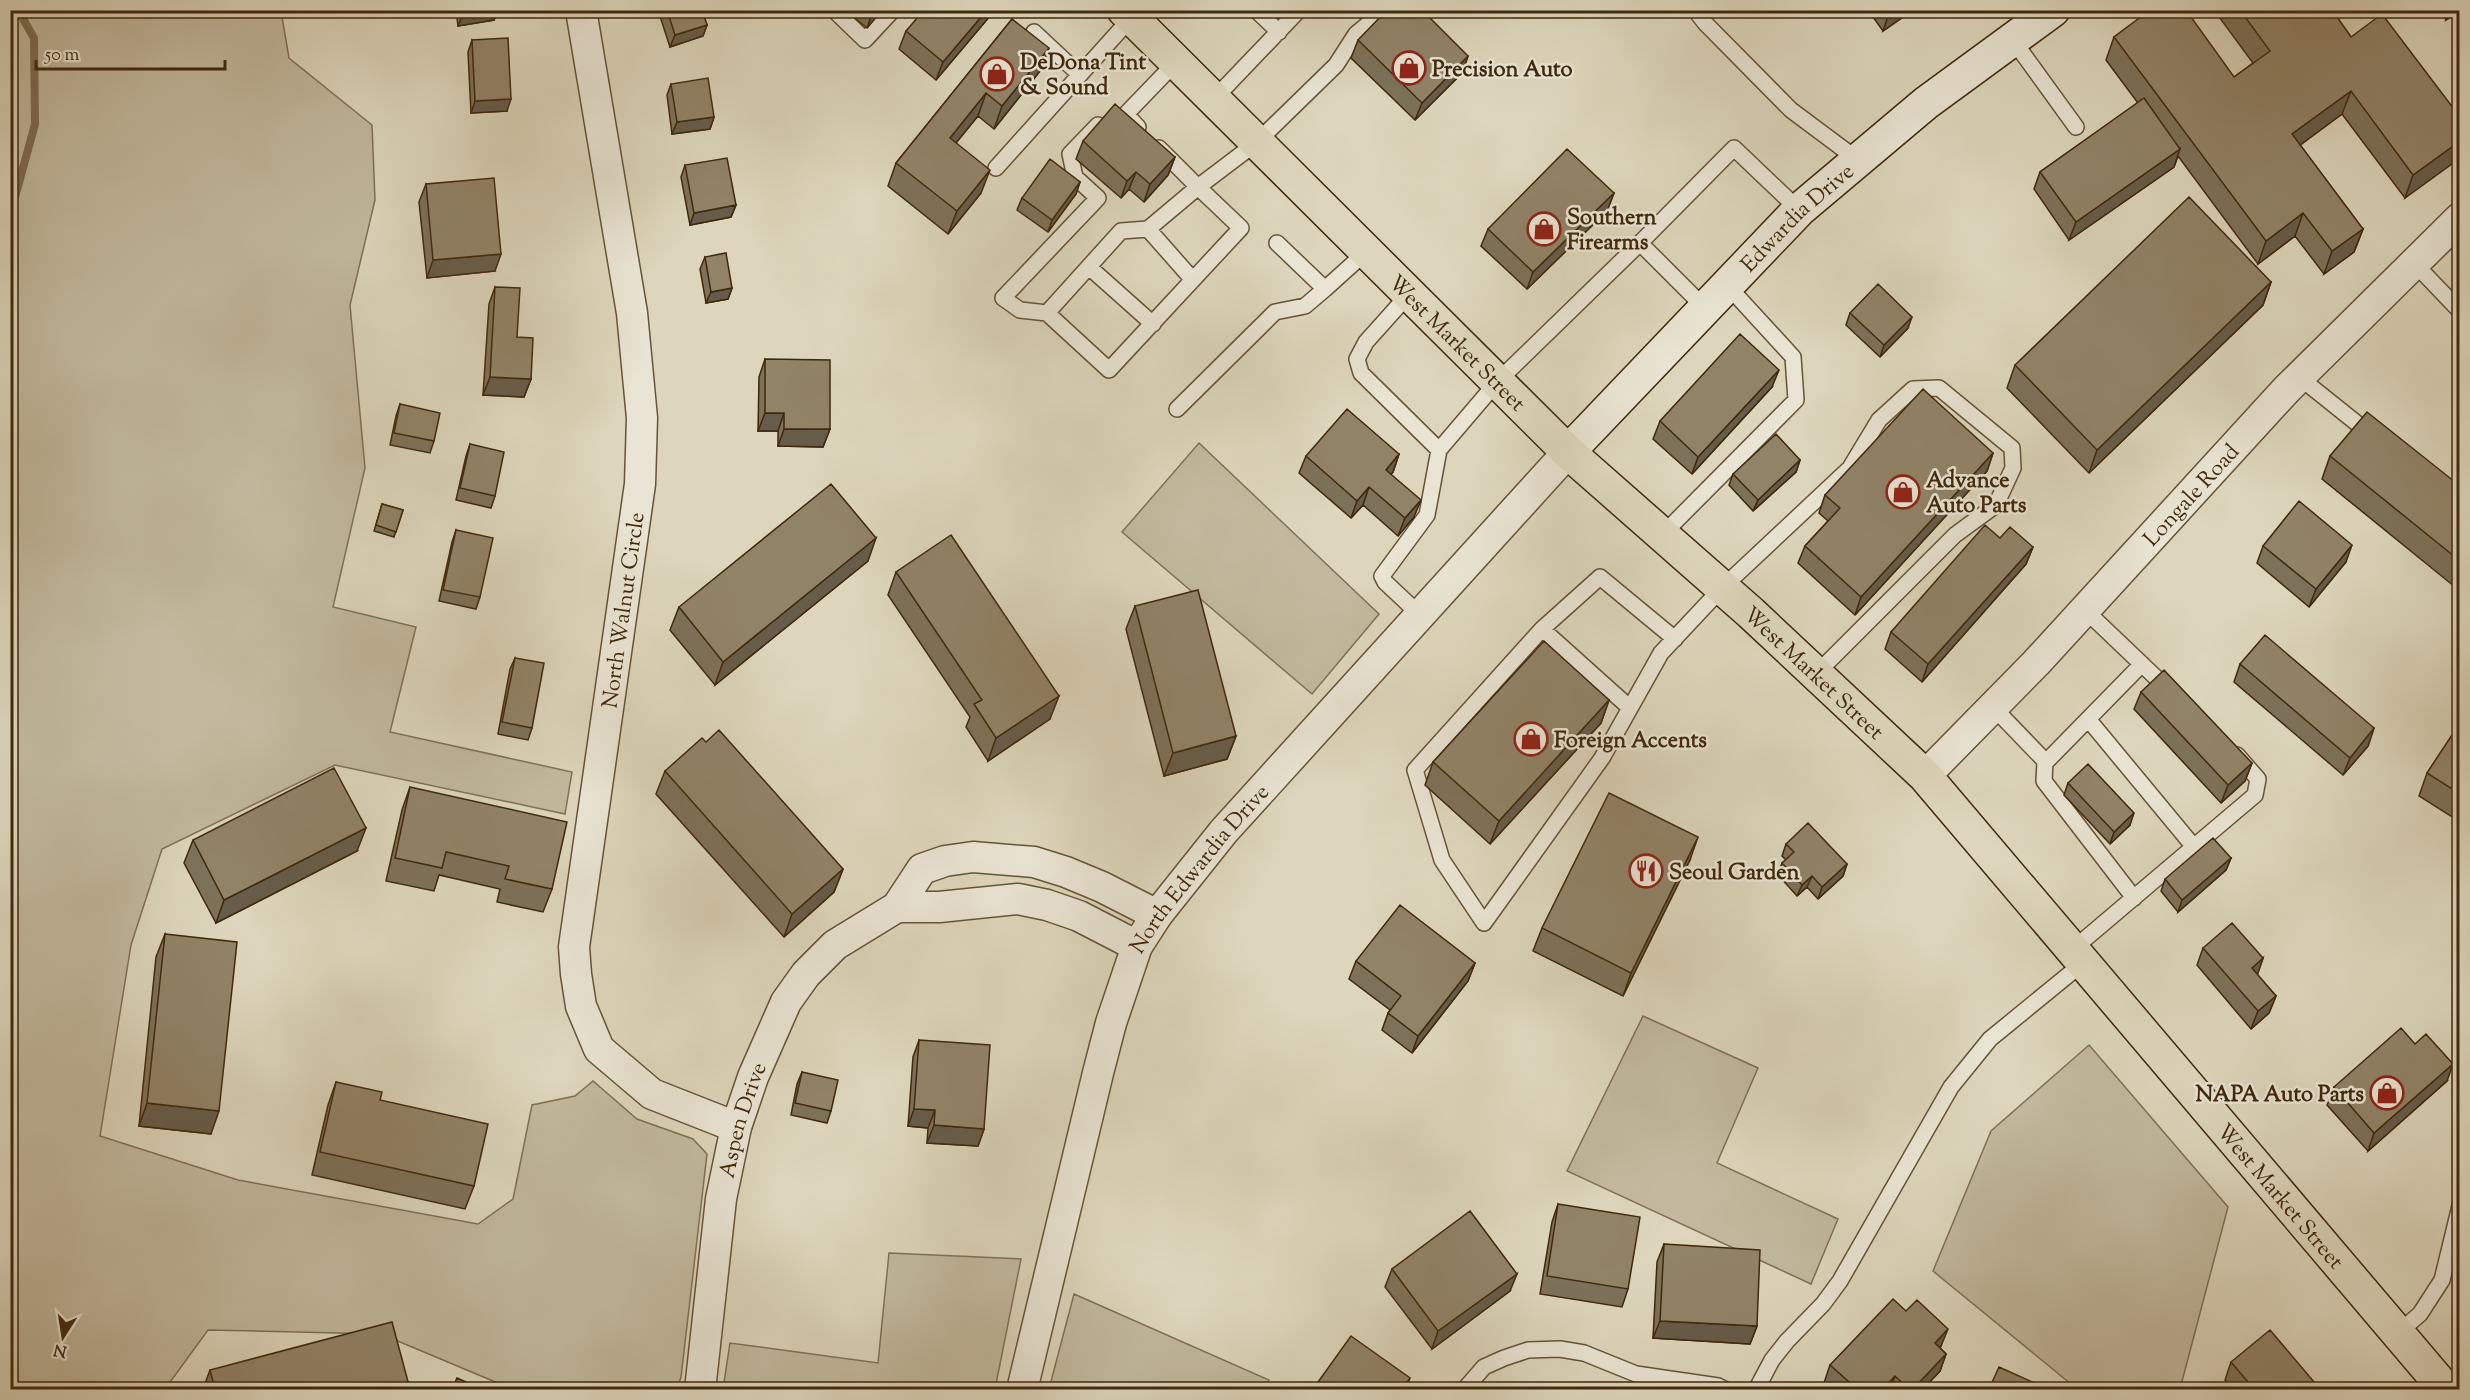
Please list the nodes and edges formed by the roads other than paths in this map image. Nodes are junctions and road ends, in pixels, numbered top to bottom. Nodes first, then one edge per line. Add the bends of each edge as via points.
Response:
1 (581, 10) edge
2 (834, 10) edge
3 (893, 10) edge
4 (1256, 10) edge
5 (1299, 10) edge
6 (1385, 10) edge
7 (1695, 10) edge
8 (2053, 10) edge
9 (1127, 14) edge
10 (1034, 32) dead end
11 (1279, 32) junction
12 (2013, 40) junction
13 (1176, 62) junction
14 (1080, 75) junction
15 (1213, 100) junction
16 (1126, 114) junction
17 (2076, 127) dead end
18 (1257, 143) junction
19 (1858, 160) junction
20 (996, 168) dead end
21 (1198, 187) junction
22 (1799, 210) junction
23 (2460, 218) edge
24 (1148, 229) junction
25 (1277, 243) dead end
26 (1640, 243) junction
27 (1366, 252) junction
28 (2414, 263) junction
29 (1089, 267) junction
30 (1193, 280) junction
31 (1325, 289) junction
32 (1409, 294) junction
33 (1716, 296) junction
34 (2460, 311) edge
35 (1047, 313) junction
36 (1153, 324) junction
37 (2299, 377) junction
38 (1497, 382) junction
39 (1177, 409) dead end
40 (2390, 449) edge
41 (1439, 450) junction
42 (1568, 452) junction
43 (1662, 535) junction
44 (1722, 588) junction
45 (2085, 610) junction
46 (1419, 614) junction
47 (1542, 629) junction
48 (1674, 639) junction
49 (2142, 664) junction
50 (1816, 674) junction
51 (2177, 697) edge
52 (1993, 707) junction
53 (1630, 708) junction
54 (2088, 719) junction
55 (2229, 747) edge
56 (2045, 763) junction
57 (1925, 776) junction
58 (2194, 848) junction
59 (2134, 898) junction
60 (897, 907) junction
61 (1157, 915) junction
62 (1137, 946) junction
63 (2078, 956) junction
64 (736, 1127) junction
65 (2460, 1206) edge
66 (2398, 1333) junction
67 (700, 1389) edge
68 (1022, 1389) edge
69 (1464, 1389) edge
70 (1726, 1389) edge
71 (1756, 1389) edge
72 (2445, 1389) edge

1 - 64 street, North Walnut Circle via 632,313 642,418 640,484 574,947 576,974 581,1006 598,1049 652,1094
2 - 3 lane via 865,40
4 - 11 lane
5 - 11 lane
6 - 18 lane via 1356,34 1336,65
7 - 19 lane via 1791,110
8 - 12 main road, Edwardia Drive
9 - 13 main road, West Market Street
9 - 14 lane
10 - 14 lane
11 - 15 lane
12 - 17 lane
12 - 19 main road, Edwardia Drive via 1926,103
13 - 15 main road, West Market Street
13 - 16 lane
14 - 20 lane
15 - 18 main road, West Market Street
16 - 21 lane
16 - 35 lane via 1109,113 1070,154 1075,177 1098,198 1003,298 1020,310
18 - 21 lane
18 - 27 main road, West Market Street
19 - 22 main road, Edwardia Drive
21 - 24 lane
21 - 30 lane via 1241,228
22 - 26 lane via 1734,148
22 - 33 main road, Edwardia Drive
23 - 28 street, Longale Road
24 - 29 lane via 1122,231
24 - 30 lane
25 - 31 lane
26 - 33 lane
26 - 38 lane
27 - 31 lane
27 - 32 main road, West Market Street
28 - 34 lane
28 - 37 street, Longale Road
29 - 35 lane
29 - 36 lane
30 - 36 lane
31 - 39 lane via 1305,306 1275,312
32 - 38 main road, West Market Street
32 - 41 lane via 1366,342 1357,358 1360,373
33 - 42 main road, Edwardia Drive
33 - 43 lane via 1793,357 1796,400
35 - 36 lane via 1109,370
37 - 40 lane
37 - 45 street, Longale Road
38 - 41 lane
38 - 42 main road, West Market Street
41 - 46 lane via 1427,515 1382,576
42 - 43 main road, West Market Street
42 - 46 street, North Edwardia Drive
43 - 44 main road, West Market Street
44 - 48 lane
44 - 50 main road, West Market Street
44 - 50 lane via 1850,468 1880,420 1913,389 1939,388 2012,448 2013,468 1996,505 1955,535
45 - 49 lane
45 - 52 street, Longale Road
46 - 61 street, North Edwardia Drive via 1224,831
47 - 48 lane via 1599,577
47 - 53 lane
47 - 53 lane via 1415,770 1442,860 1484,923 1602,758
48 - 53 lane via 1661,653
49 - 51 lane
49 - 54 lane
50 - 57 main road, West Market Street
52 - 56 lane
52 - 57 street, Longale Road
54 - 56 lane
54 - 58 lane
55 - 58 lane via 2258,779 2255,795
56 - 59 lane via 2044,781
57 - 63 main road, West Market Street
58 - 59 lane
59 - 63 lane
60 - 61 street, Aspen Drive via 922,869 973,857 1034,862 1066,872
60 - 62 street via 1018,899 1079,916
60 - 64 street, Aspen Drive via 835,945 786,1002
61 - 62 street, North Edwardia Drive
62 - 68 street, North Edwardia Drive via 1098,1073
63 - 66 main road, West Market Street
63 - 71 lane via 1990,1039 1951,1087 1840,1281 1772,1360
64 - 67 street, Aspen Drive via 721,1199
65 - 66 lane via 2442,1280 2420,1314
66 - 72 main road, West Market Street
69 - 70 lane via 1484,1367 1504,1358 1528,1350 1560,1349 1584,1353 1636,1374

